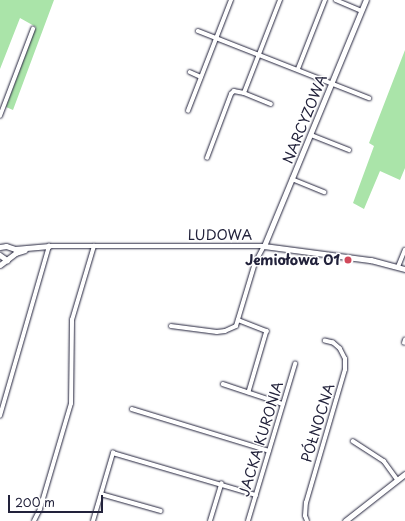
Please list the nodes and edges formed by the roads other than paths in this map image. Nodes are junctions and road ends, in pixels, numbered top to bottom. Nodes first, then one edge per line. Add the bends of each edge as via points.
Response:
1 (232, 0) edge
2 (280, 0) edge
3 (325, 0) edge
4 (336, 0) edge
5 (366, 0) edge
6 (362, 11) junction
7 (33, 29) dead end
8 (198, 31) dead end
9 (217, 38) junction
10 (259, 54) junction
11 (298, 69) junction
12 (190, 72) dead end
13 (201, 77) junction
14 (332, 84) junction
15 (244, 93) junction
16 (369, 98) dead end
17 (271, 104) dead end
18 (188, 111) dead end
19 (0, 116) edge
20 (311, 135) junction
21 (349, 150) dead end
22 (207, 158) dead end
23 (292, 179) junction
24 (324, 192) dead end
25 (49, 246) junction
26 (94, 246) junction
27 (264, 246) junction
28 (34, 247) junction
29 (1, 248) edge
30 (12, 249) junction
31 (405, 250) edge
32 (13, 256) junction
33 (0, 258) edge
34 (6, 260) junction
35 (0, 265) edge
36 (398, 267) junction
37 (405, 270) edge
38 (238, 320) junction
39 (171, 326) dead end
40 (325, 341) dead end
41 (295, 364) dead end
42 (223, 384) dead end
43 (249, 392) junction
44 (283, 404) junction
45 (132, 409) dead end
46 (0, 416) edge
47 (353, 441) dead end
48 (269, 451) junction
49 (405, 474) edge
50 (398, 480) junction
51 (221, 484) junction
52 (101, 494) junction
53 (256, 495) junction
54 (161, 511) dead end
55 (34, 521) edge
56 (93, 521) edge
57 (210, 521) edge
58 (248, 521) edge
59 (307, 521) edge
60 (344, 521) edge

1 - 9 street
2 - 10 street
3 - 11 street
4 - 6 street
5 - 6 main road, NARCYZOWA
6 - 14 main road, NARCYZOWA
7 - 19 street
8 - 9 street
9 - 10 street
9 - 13 street
10 - 11 street
10 - 15 street
11 - 14 street
12 - 13 street
13 - 18 street
14 - 16 street
14 - 20 main road, NARCYZOWA
15 - 17 street
15 - 22 street via 237,91 231,94
20 - 21 street
20 - 23 main road, NARCYZOWA
23 - 24 street
23 - 27 main road, NARCYZOWA
25 - 26 main road, LUDOWA
25 - 28 main road, LUDOWA
25 - 46 street
26 - 27 main road, LUDOWA
26 - 55 street via 73,318 71,404 40,509
27 - 36 main road, LUDOWA via 371,260
27 - 38 street via 255,263
28 - 30 main road, LUDOWA
28 - 32 main road, LUDOWA
29 - 30 main road, LUDOWA via 6,246
30 - 32 main road
31 - 36 street
32 - 34 main road, LUDOWA
33 - 34 main road
34 - 35 main road, LUDOWA
36 - 37 main road, LUDOWA
38 - 39 street via 236,326 222,332
38 - 43 street via 267,331
40 - 59 street, PÓŁNOCNA via 340,349 345,359 345,370 306,503
41 - 44 street, JACKA KURONIA
42 - 43 street
43 - 44 street
44 - 48 street, JACKA KURONIA
45 - 48 street
47 - 50 street via 384,461
48 - 53 street, JACKA KURONIA
49 - 50 main road
50 - 60 main road
51 - 52 street via 113,453
51 - 53 street
51 - 57 street
52 - 54 street
52 - 56 street
53 - 58 street, JACKA KURONIA

